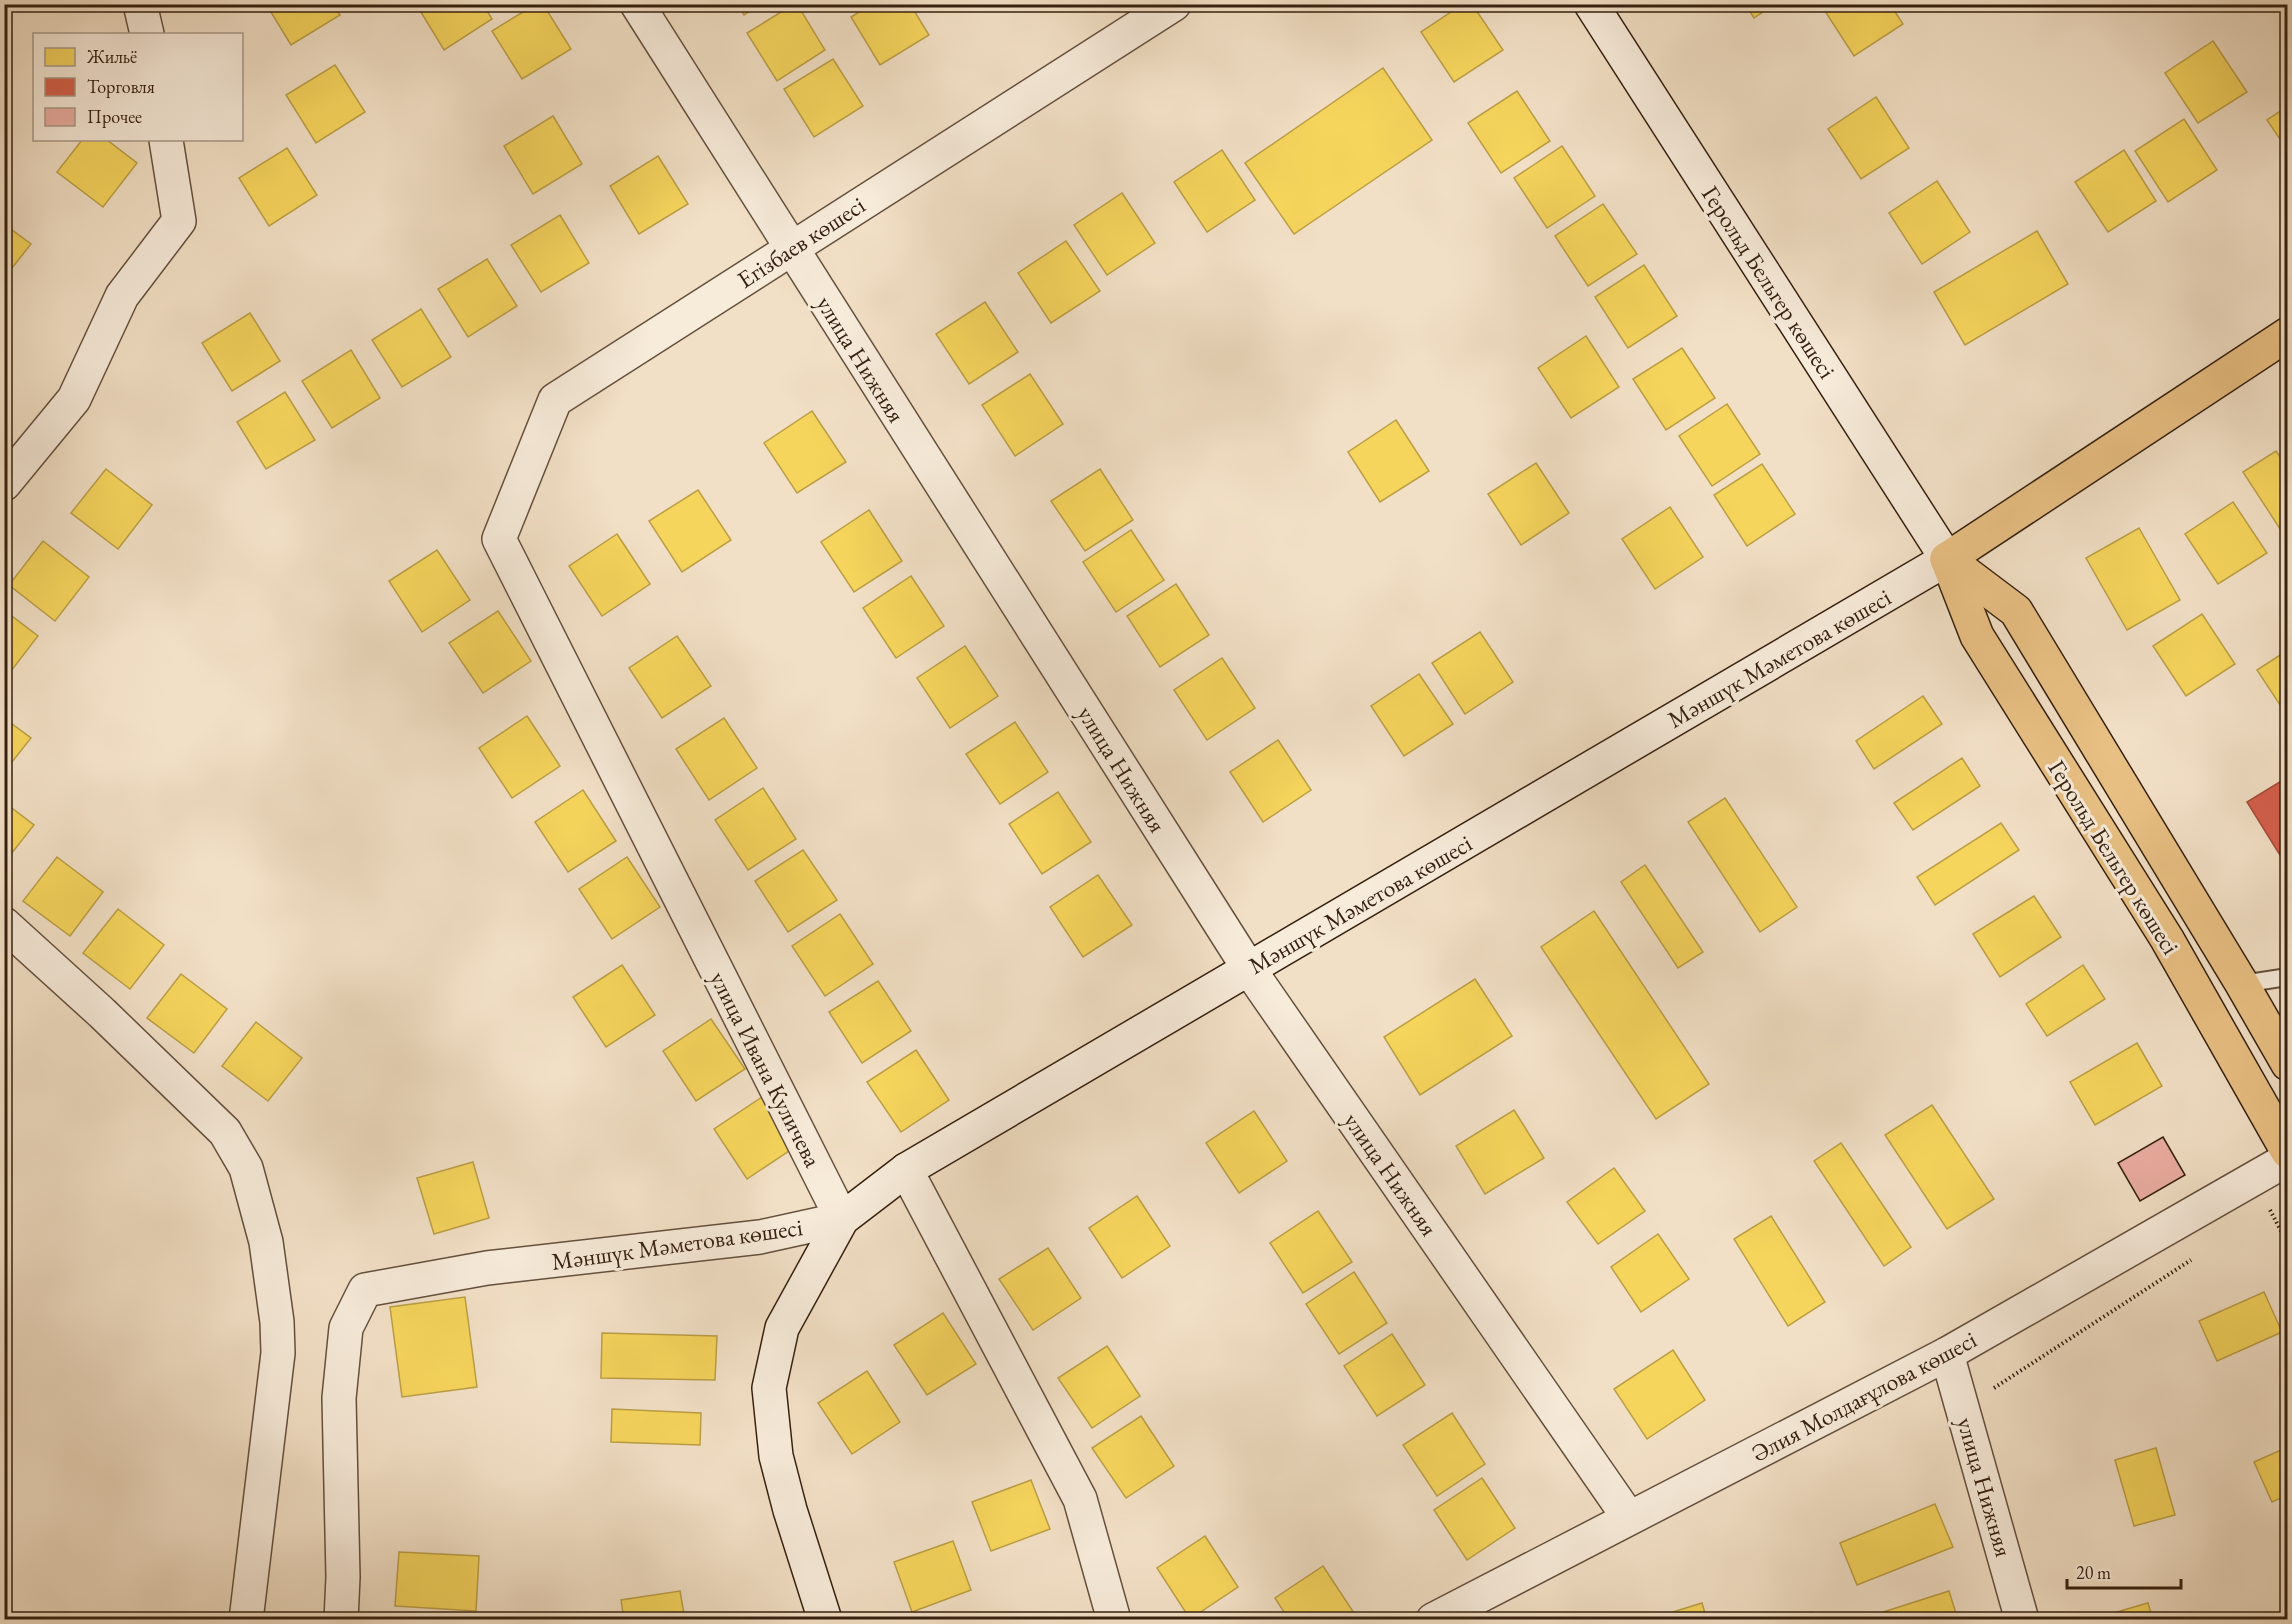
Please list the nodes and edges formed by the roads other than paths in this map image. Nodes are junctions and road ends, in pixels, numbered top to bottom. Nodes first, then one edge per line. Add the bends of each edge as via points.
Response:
1 (140, 4) edge
2 (637, 4) edge
3 (1174, 4) edge
4 (1591, 4) edge
5 (147, 33) edge
6 (166, 141) edge
7 (791, 249) junction
8 (2288, 333) edge
9 (4, 483) edge
10 (499, 539) joint
11 (1947, 559) junction
12 (4, 924) edge
13 (1249, 969) junction
14 (2288, 977) edge
15 (2242, 984) junction
16 (2288, 1064) edge
17 (2288, 1152) edge
18 (2288, 1159) edge
19 (906, 1170) junction
20 (842, 1219) junction
21 (1947, 1354) junction
22 (1629, 1518) junction
23 (246, 1620) edge
24 (341, 1620) edge
25 (825, 1620) edge
26 (1114, 1620) edge
27 (1433, 1620) edge
28 (2022, 1620) edge

1 - 5 street
2 - 7 street, улица Нижняя
3 - 7 street, Егізбаев көшесі
4 - 11 street, Герольд Бельгер көшесі
6 - 9 street via 178,221 122,296 74,399
7 - 10 street, Егізбаев көшесі via 555,400
7 - 13 street, улица Нижняя
8 - 11 main road, Мәншүк Мәметова көшесі
10 - 20 street, улица Ивана Куличева
11 - 13 street, Мәншүк Мәметова көшесі
11 - 15 main road, Герольд Бельгер көшесі via 2016,611
11 - 17 main road, Герольд Бельгер көшесі via 1977,636 2166,939
12 - 23 street via 225,1132 246,1168 266,1242 278,1353
13 - 19 street, Мәншүк Мәметова көшесі
13 - 22 street, улица Нижняя
14 - 15 lane
15 - 16 main road, Герольд Бельгер көшесі
18 - 21 street, Әлия Молдағұлова көшесі
19 - 20 street, Мәншүк Мәметова көшесі
19 - 26 street via 1080,1499
20 - 24 street, Мәншүк Мәметова көшесі via 760,1237 487,1268 365,1290 346,1328 339,1398
20 - 25 street via 782,1328 769,1388 776,1456
21 - 22 street, Әлия Молдағұлова көшесі
21 - 28 street, улица Нижняя
22 - 27 street, Әлия Молдағұлова көшесі

